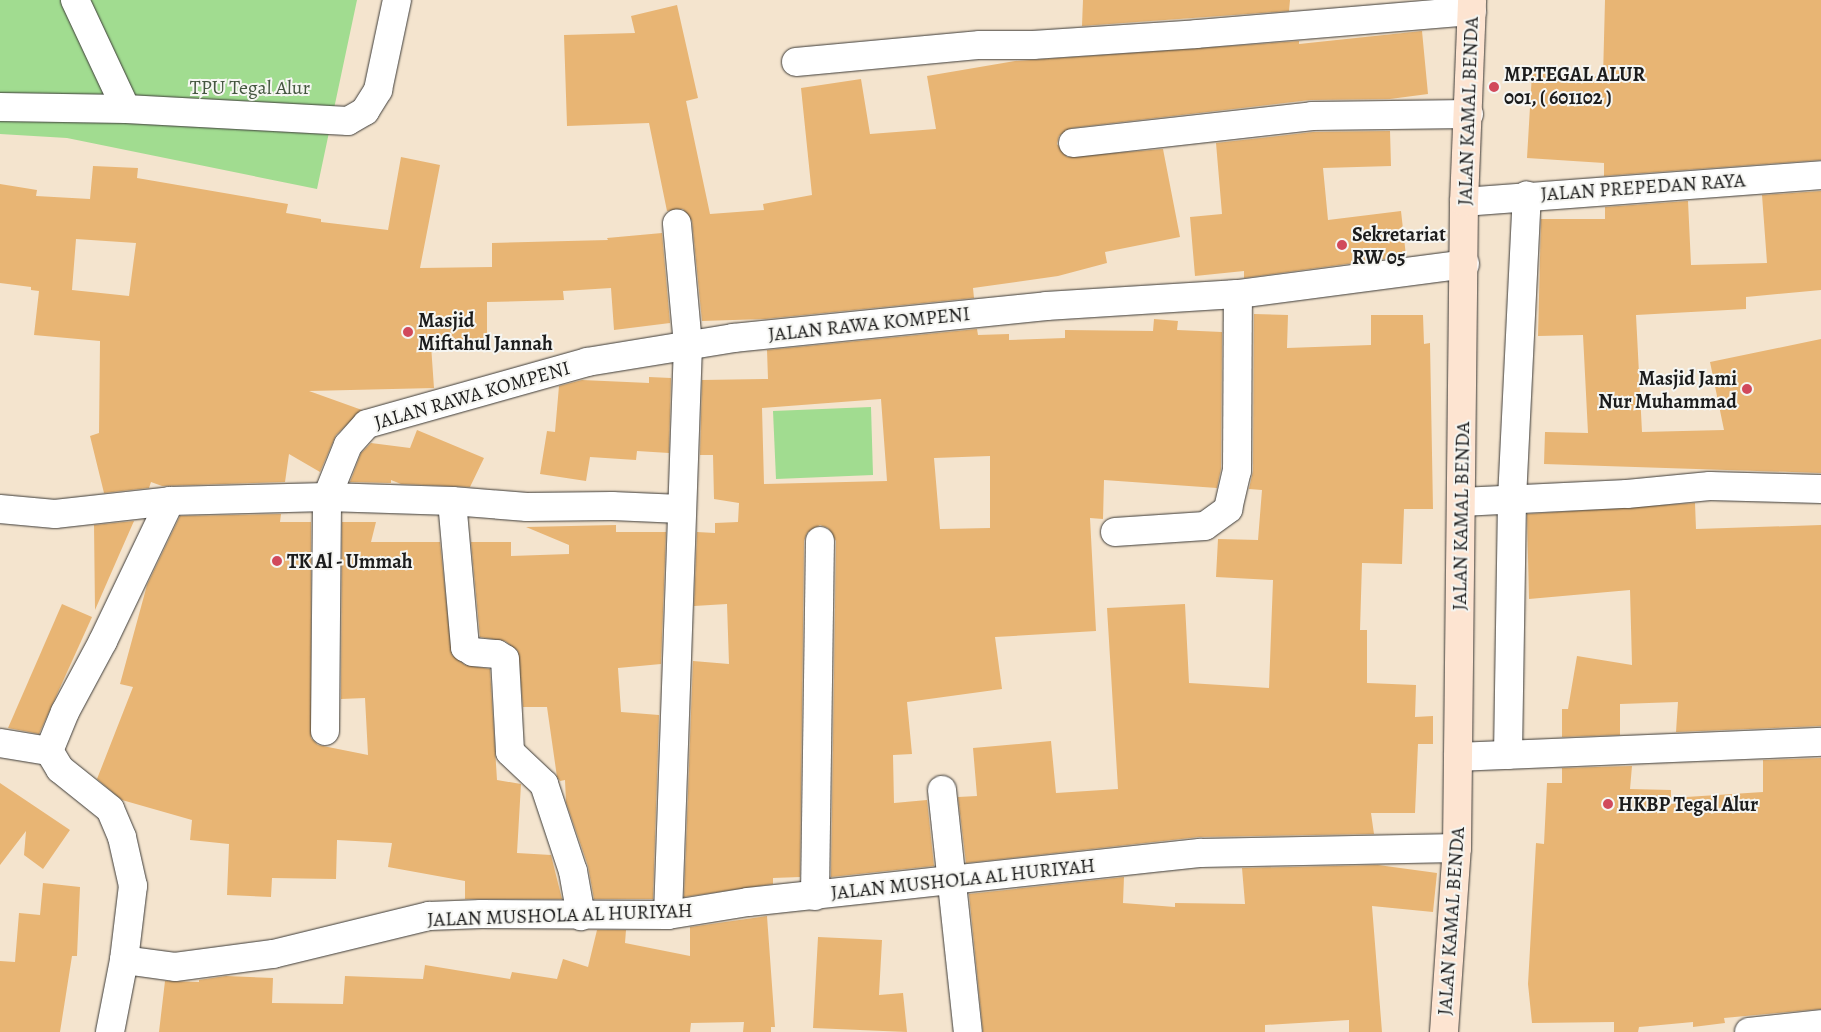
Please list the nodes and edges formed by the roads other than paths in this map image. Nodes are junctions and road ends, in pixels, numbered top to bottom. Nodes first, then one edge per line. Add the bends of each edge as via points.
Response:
1 (75, 0) edge
2 (397, 0) edge
3 (1472, 6) edge
4 (796, 62) dead end
5 (0, 107) edge
6 (126, 109) junction
7 (1469, 114) junction
8 (1073, 143) dead end
9 (1821, 176) edge
10 (1520, 195) junction
11 (1473, 201) junction
12 (677, 222) dead end
13 (1465, 264) junction
14 (1238, 294) junction
15 (688, 345) junction
16 (1821, 489) edge
17 (327, 497) junction
18 (1488, 500) junction
19 (170, 501) junction
20 (452, 501) junction
21 (0, 509) edge
22 (681, 509) junction
23 (1115, 532) dead end
24 (820, 541) dead end
25 (325, 731) dead end
26 (1821, 742) edge
27 (0, 743) edge
28 (49, 751) junction
29 (1485, 756) junction
30 (942, 790) dead end
31 (1457, 848) junction
32 (954, 880) junction
33 (815, 896) junction
34 (668, 915) junction
35 (581, 916) junction
36 (124, 960) junction
37 (1821, 1024) edge
38 (110, 1032) edge
39 (968, 1032) edge
40 (1444, 1032) edge
41 (1749, 1032) edge

1 - 6 street
2 - 6 street via 378,90 364,111 348,121
3 - 4 street via 1168,36 980,45
3 - 7 main road, JALAN KAMAL BENDA
5 - 6 street
7 - 8 street via 1312,116
7 - 11 main road, JALAN KAMAL BENDA
9 - 10 street, JALAN PREPEDAN RAYA
10 - 11 street, JALAN PREPEDAN RAYA
10 - 18 street
11 - 13 main road, JALAN KAMAL BENDA
12 - 15 street
13 - 14 street, JALAN RAWA KOMPENI
13 - 18 main road, JALAN KAMAL BENDA
14 - 15 street, JALAN RAWA KOMPENI via 1046,306 866,323
14 - 23 street via 1237,471 1228,509 1205,526
15 - 17 street, JALAN RAWA KOMPENI via 587,362 367,424 348,445
15 - 22 street
16 - 18 street via 1710,486 1627,494
17 - 19 street
17 - 20 street
17 - 25 street, JALAN RAWA KOMPENI
18 - 29 main road, JALAN KAMAL BENDA
18 - 29 street
19 - 21 street via 56,514
19 - 28 street via 65,712
20 - 22 street via 527,507
20 - 35 street via 465,646 473,652 497,654 505,659 510,752 544,784 574,871
22 - 34 street
24 - 33 street
26 - 29 street
27 - 28 street
28 - 36 street via 60,769 110,809 122,837 133,886
29 - 31 main road, JALAN KAMAL BENDA
30 - 32 street
31 - 32 street, JALAN MUSHOLA AL HURIYAH via 1201,853
31 - 40 main road, JALAN KAMAL BENDA
32 - 33 street, JALAN MUSHOLA AL HURIYAH
32 - 39 street
33 - 34 street, JALAN MUSHOLA AL HURIYAH
34 - 35 street, JALAN MUSHOLA AL HURIYAH
35 - 36 street, JALAN MUSHOLA AL HURIYAH via 429,916 273,954 175,967
36 - 38 street
37 - 41 street

